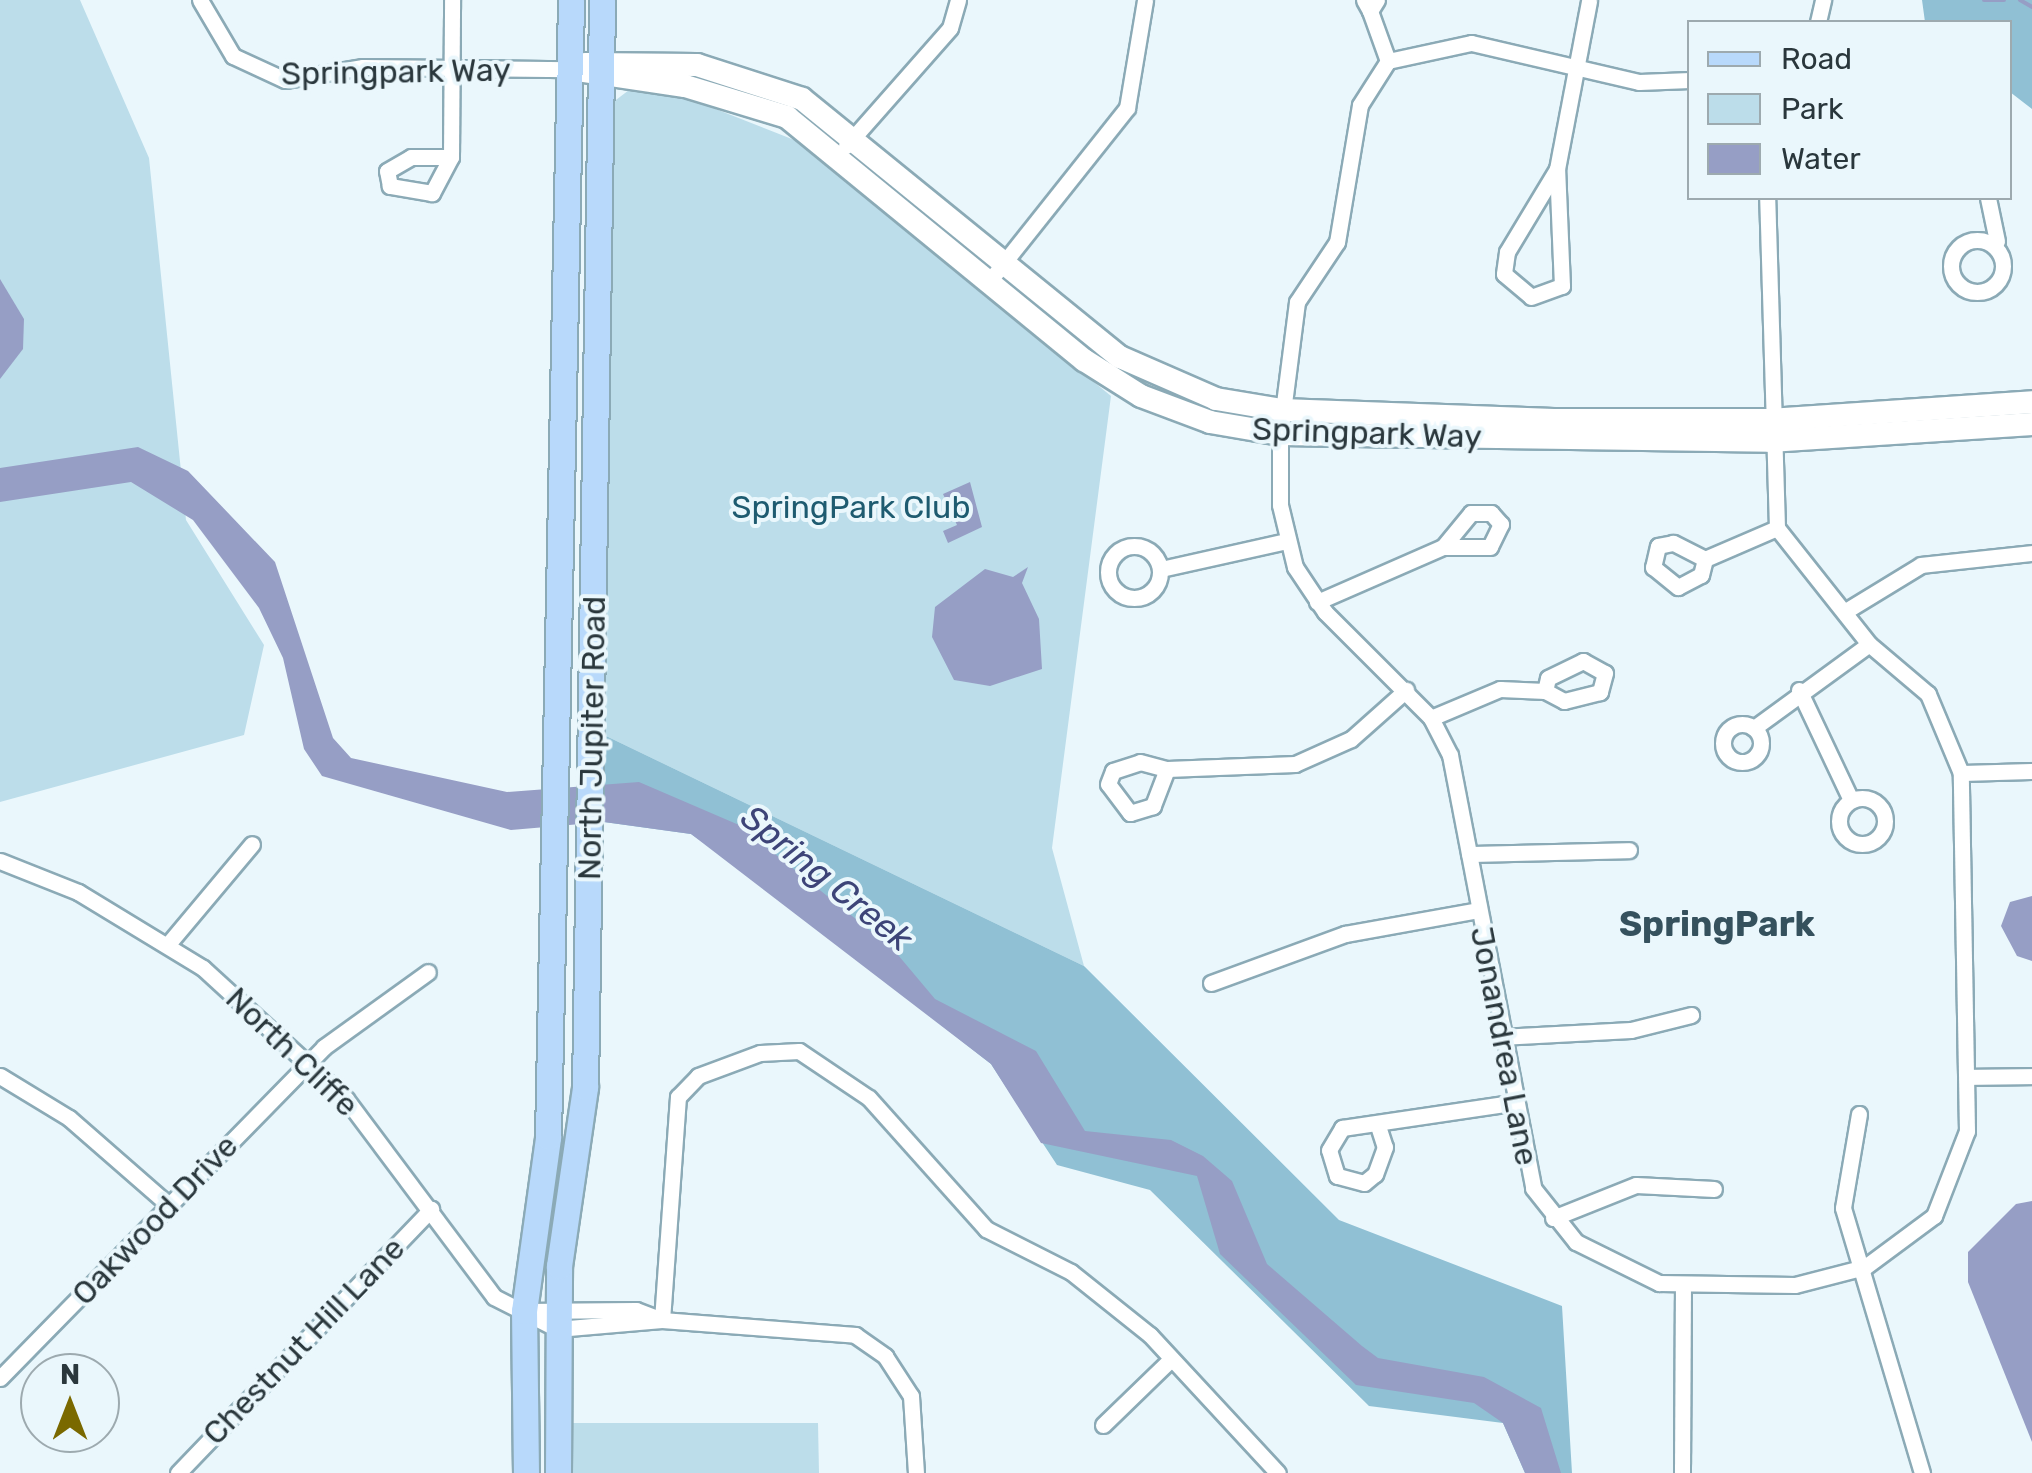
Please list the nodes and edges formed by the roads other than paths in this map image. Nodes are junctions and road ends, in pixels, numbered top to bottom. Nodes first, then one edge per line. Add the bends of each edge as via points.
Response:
1 (200, 0) edge
2 (452, 0) edge
3 (571, 0) edge
4 (602, 0) edge
5 (958, 0) edge
6 (1145, 0) edge
7 (1589, 0) edge
8 (1370, 4) edge
9 (1388, 62) junction
10 (453, 68) junction
11 (1572, 68) junction
12 (571, 69) junction
13 (601, 69) junction
14 (1687, 80) edge
15 (847, 144) junction
16 (451, 157) dead end
17 (1558, 169) junction
18 (1768, 200) edge
19 (1988, 200) edge
20 (1997, 241) dead end
21 (1003, 264) junction
22 (987, 284) junction
23 (2032, 402) edge
24 (1281, 422) junction
25 (2032, 424) edge
26 (567, 430) junction
27 (1770, 430) junction
28 (595, 431) junction
29 (1778, 528) junction
30 (1286, 541) junction
31 (1444, 548) dead end
32 (2032, 553) edge
33 (1705, 560) dead end
34 (1161, 569) dead end
35 (1317, 602) junction
36 (1849, 609) junction
37 (1869, 644) junction
38 (1406, 690) junction
39 (1799, 690) junction
40 (1546, 691) dead end
41 (1431, 718) junction
42 (1754, 728) dead end
43 (1167, 769) dead end
44 (2032, 771) edge
45 (1962, 773) junction
46 (1851, 800) dead end
47 (252, 844) dead end
48 (1629, 850) dead end
49 (1469, 854) junction
50 (0, 861) edge
51 (1478, 910) junction
52 (169, 943) junction
53 (428, 972) dead end
54 (1211, 983) dead end
55 (1692, 1015) dead end
56 (1500, 1038) junction
57 (309, 1062) junction
58 (0, 1076) edge
59 (2032, 1076) edge
60 (1968, 1077) junction
61 (1511, 1104) junction
62 (1858, 1114) dead end
63 (1380, 1129) dead end
64 (1714, 1189) dead end
65 (170, 1206) junction
66 (432, 1209) junction
67 (1553, 1218) junction
68 (1865, 1267) junction
69 (1683, 1285) junction
70 (524, 1311) junction
71 (557, 1320) junction
72 (662, 1320) junction
73 (1171, 1359) junction
74 (0, 1378) edge
75 (1103, 1425) dead end
76 (178, 1473) edge
77 (526, 1473) edge
78 (558, 1473) edge
79 (916, 1473) edge
80 (1278, 1473) edge
81 (1682, 1473) edge
82 (1922, 1473) edge

1 - 10 street, Springpark Way via 234,56 285,80 362,66
2 - 10 street
3 - 12 main road, North Jupiter Road
4 - 13 main road, North Jupiter Road
5 - 15 street via 950,28
6 - 21 street via 1127,108
7 - 11 street
8 - 9 street
9 - 11 street via 1471,44
9 - 24 street, Jonandrea Lane via 1360,105 1337,242 1297,302
10 - 12 street, Springpark Way
10 - 16 street
11 - 14 street
11 - 17 street
12 - 13 street, Springpark Way
12 - 26 main road, North Jupiter Road
13 - 15 street, Springpark Way via 754,80
13 - 28 main road, North Jupiter Road
15 - 21 street, Springpark Way
15 - 22 street, Springpark Way
17 - 17 street via 1507,252 1504,274 1531,298 1562,286
18 - 27 street, Jonandrea Lane
19 - 20 street
21 - 22 street
21 - 24 street, Springpark Way via 1144,371
22 - 24 street, Springpark Way via 1141,396 1210,422
23 - 27 street, Springpark Way
24 - 27 street, Springpark Way
24 - 30 street, Jonandrea Lane
25 - 27 street, Springpark Way
26 - 28 main road
26 - 70 main road, North Jupiter Road via 548,1137
27 - 29 street, Jonandrea Lane
28 - 71 main road, North Jupiter Road via 585,1087
29 - 33 street
29 - 36 street, Jonandrea Lane via 1807,576
30 - 34 street
30 - 35 street, Jonandrea Lane
31 - 35 street
32 - 36 street via 1921,565
35 - 38 street, Jonandrea Lane
36 - 37 street, Jonandrea Lane
37 - 39 street
37 - 45 street, Jonandrea Lane via 1928,694
38 - 41 street, Jonandrea Lane
38 - 43 street via 1351,739 1295,764
39 - 42 street
39 - 46 street
40 - 41 street via 1500,689
41 - 49 street, Jonandrea Lane via 1457,776
44 - 45 street
45 - 60 street, Jonandrea Lane
47 - 52 street
48 - 49 street
49 - 51 street, Jonandrea Lane
50 - 52 street, North Cliffe
51 - 54 street via 1345,934
51 - 56 street, Jonandrea Lane
52 - 57 street, North Cliffe
53 - 57 street, Oakwood Drive
55 - 56 street via 1631,1030
56 - 61 street, Jonandrea Lane
57 - 65 street, Oakwood Drive
57 - 66 street, North Cliffe
58 - 65 street via 69,1118
59 - 60 street
60 - 68 street, Jonandrea Lane via 1963,1152 1946,1196 1920,1232
61 - 63 street
61 - 67 street, Jonandrea Lane via 1526,1173
62 - 68 street via 1842,1208
64 - 67 street via 1636,1185
65 - 74 street, Oakwood Drive
66 - 70 street, North Cliffe via 479,1285
66 - 76 street, Chestnut Hill Lane
67 - 69 street, Jonandrea Lane via 1614,1269
68 - 69 street, Jonandrea Lane via 1796,1285
68 - 82 street
69 - 81 street
70 - 71 street, North Cliffe
70 - 77 main road, North Jupiter Road
71 - 72 street
71 - 78 main road, North Jupiter Road
72 - 73 street via 678,1097 698,1076 760,1052 799,1052 870,1098 986,1229 1102,1292
72 - 79 street via 855,1335 885,1356 911,1396
73 - 75 street
73 - 80 street

